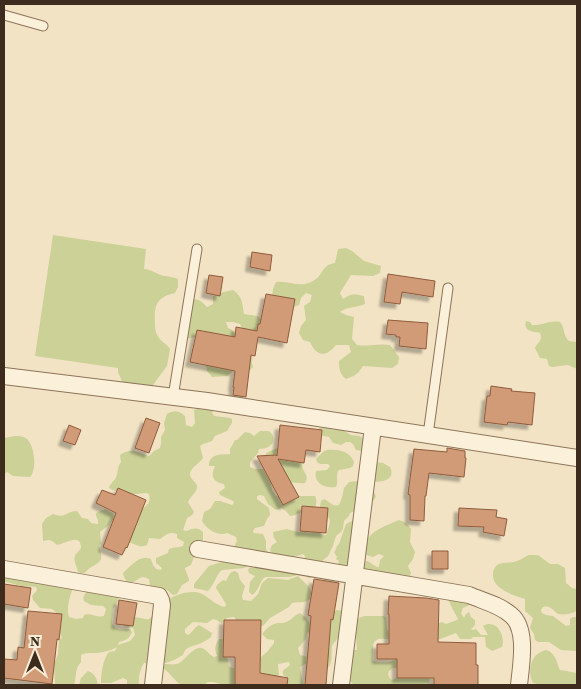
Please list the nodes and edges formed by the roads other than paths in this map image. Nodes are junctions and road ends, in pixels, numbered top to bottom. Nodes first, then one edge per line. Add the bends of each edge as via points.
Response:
1 (4, 14) edge
2 (43, 26) dead end
3 (197, 249) dead end
4 (448, 288) dead end
5 (4, 376) edge
6 (173, 397) junction
7 (373, 427) junction
8 (428, 435) junction
9 (577, 458) edge
10 (198, 550) dead end
11 (4, 568) edge
12 (355, 575) junction
13 (153, 685) edge
14 (341, 685) edge
15 (519, 685) edge

1 - 2 lane
3 - 6 lane
4 - 8 lane
5 - 6 street
6 - 7 street
7 - 8 street
7 - 12 street
8 - 9 street
10 - 12 street
11 - 13 street via 159,596 162,605
12 - 14 street
12 - 15 street via 469,595 512,615 522,639

